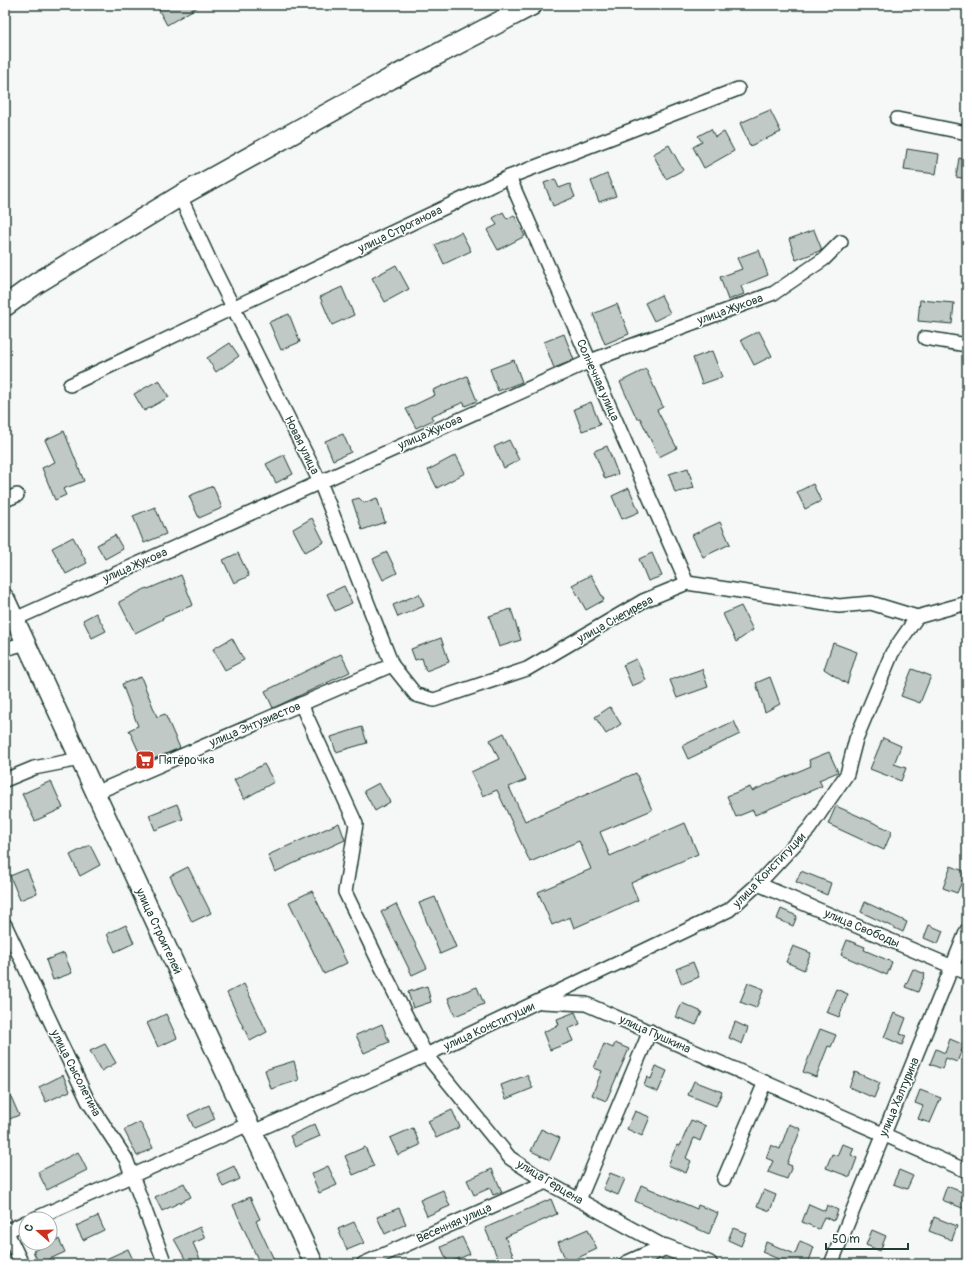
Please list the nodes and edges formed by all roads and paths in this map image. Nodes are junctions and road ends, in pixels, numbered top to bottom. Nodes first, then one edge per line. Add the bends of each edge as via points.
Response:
1 (532, 5) edge
2 (738, 89) dead end
3 (897, 119) dead end
4 (967, 133) edge
5 (509, 177) junction
6 (180, 196) junction
7 (841, 242) dead end
8 (5, 306) edge
9 (234, 308) junction
10 (925, 338) dead end
11 (967, 345) edge
12 (590, 361) junction
13 (70, 385) dead end
14 (320, 482) junction
15 (17, 495) dead end
16 (5, 500) edge
17 (688, 583) junction
18 (5, 598) edge
19 (967, 603) edge
20 (917, 617) junction
21 (15, 619) junction
22 (26, 643) junction
23 (5, 649) edge
24 (392, 665) junction
25 (416, 695) joint
26 (301, 704) junction
27 (80, 759) junction
28 (5, 780) edge
29 (95, 793) junction
30 (758, 884) junction
31 (5, 924) edge
32 (967, 930) edge
33 (953, 967) junction
34 (967, 973) edge
35 (540, 1002) junction
36 (650, 1031) junction
37 (426, 1055) junction
38 (766, 1082) junction
39 (251, 1128) junction
40 (884, 1134) junction
41 (967, 1171) edge
42 (132, 1175) junction
43 (724, 1179) dead end
44 (546, 1182) junction
45 (579, 1200) junction
46 (52, 1211) edge
47 (18, 1225) edge
48 (6, 1230) edge
49 (665, 1247) junction
50 (22, 1264) edge
51 (165, 1264) edge
52 (314, 1264) edge
53 (363, 1264) edge
54 (627, 1264) edge
55 (709, 1264) edge
56 (831, 1264) edge

1 - 6 main road via 390,79
2 - 5 street, улица Строганова
3 - 4 street
5 - 9 street, улица Строганова
5 - 12 street, Солнечная улица
6 - 8 main road
6 - 9 street, Новая улица
7 - 12 street, улица Жукова via 824,259 774,293
9 - 13 street, улица Строганова
9 - 14 street, Новая улица
10 - 11 street
12 - 14 street, улица Жукова
12 - 17 street, Солнечная улица
14 - 21 street, улица Жукова
14 - 24 street, Новая улица
15 - 16 street
17 - 20 street via 839,606 871,603
17 - 25 street, улица Снегирева via 643,601 527,669 434,700
18 - 21 main road, улица Строителей
19 - 20 street
20 - 30 street, улица Конституции via 892,652 856,739 847,774 809,829
21 - 22 main road, улица Строителей
22 - 23 street
22 - 27 main road, улица Строителей
24 - 25 street, Новая улица
24 - 26 street, улица Энтузиастов
26 - 29 street, улица Энтузиастов
26 - 37 street via 356,824 345,892
27 - 28 street via 34,768
27 - 29 main road, улица Строителей
29 - 39 main road, улица Строителей
30 - 33 street, улица Свободы
30 - 35 street, улица Конституции via 729,910
31 - 42 street, улица Сысолетина via 88,1101 126,1159
32 - 33 street, улица Халтурина
33 - 34 street, улица Свободы
33 - 40 street, улица Халтурина
35 - 36 street, улица Пушкина via 586,1004
35 - 37 street, улица Конституции
36 - 38 street, улица Пушкина
36 - 45 street
37 - 39 street, улица Конституции
37 - 44 street, улица Герцена via 510,1158
38 - 40 street, улица Пушкина
38 - 43 street
39 - 42 street, улица Конституции
39 - 52 main road, улица Строителей
40 - 41 street, улица Пушкина
40 - 56 street, улица Халтурина
42 - 46 street, улица Конституции
42 - 51 street, улица Сысолетина
44 - 45 street, улица Герцена
44 - 53 street, Весенняя улица
45 - 49 street, улица Герцена
47 - 48 street
48 - 50 street
49 - 54 street
49 - 55 street, улица Герцена

